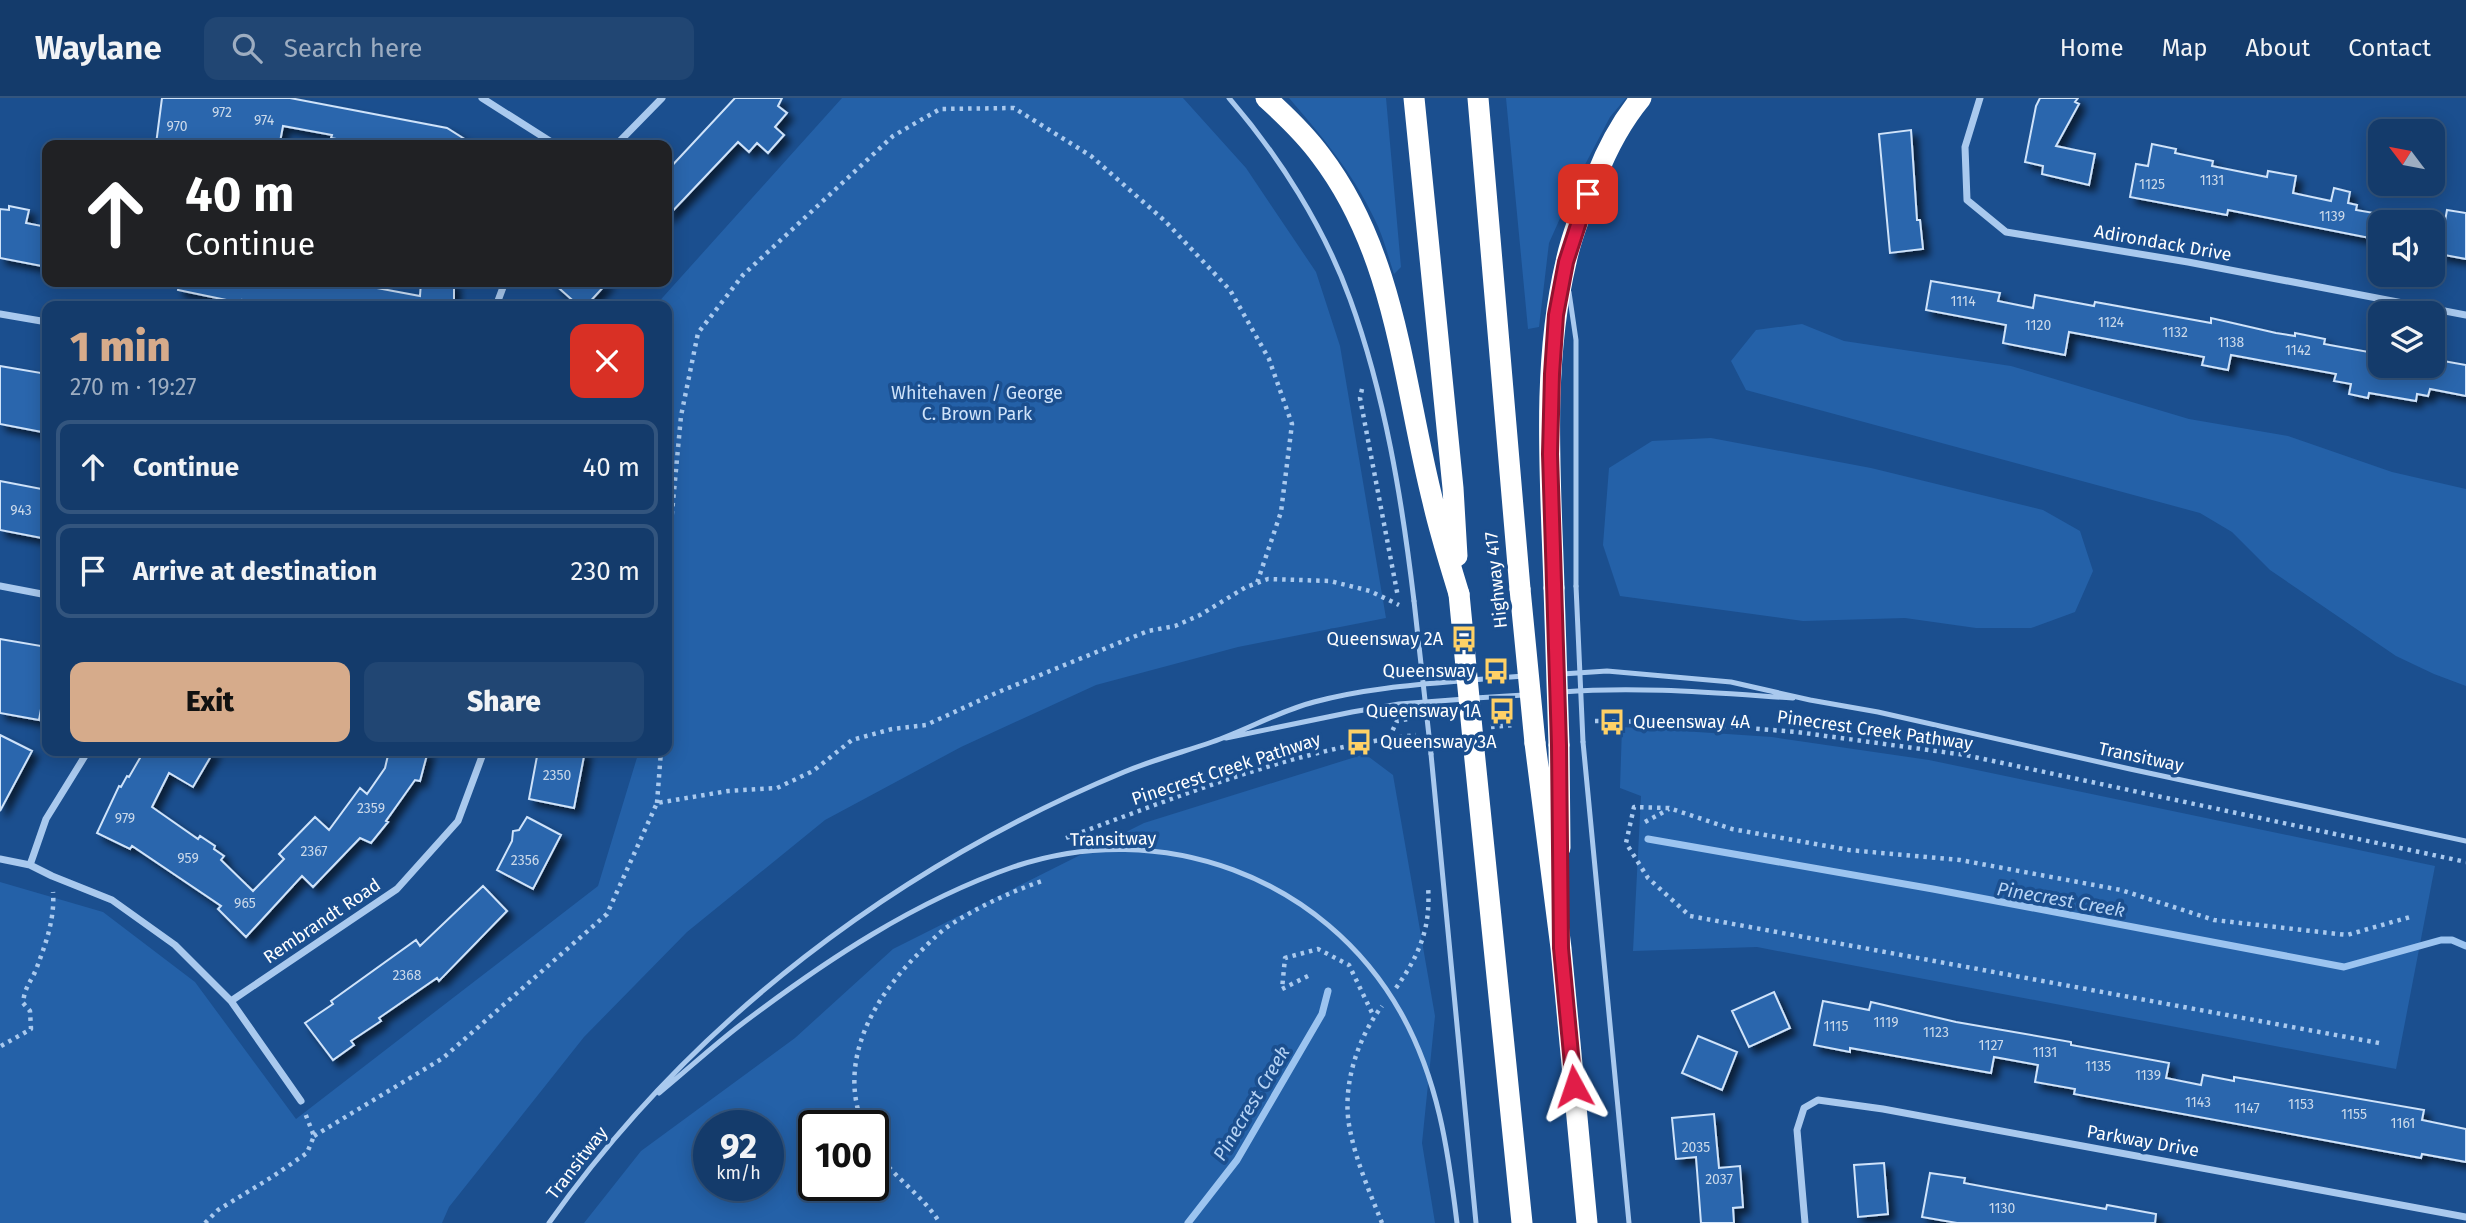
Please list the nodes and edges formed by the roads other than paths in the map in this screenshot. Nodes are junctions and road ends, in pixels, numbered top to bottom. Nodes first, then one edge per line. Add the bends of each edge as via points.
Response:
1 (482, 98) edge
2 (662, 98) edge
3 (1229, 98) edge
4 (1266, 98) edge
5 (1414, 98) edge
6 (1478, 98) edge
7 (1641, 98) edge
8 (1980, 98) edge
9 (548, 140) edge
10 (621, 140) edge
11 (1566, 262) junction
12 (0, 314) edge
13 (2466, 315) edge
14 (42, 321) edge
15 (0, 586) edge
16 (42, 594) edge
17 (1459, 594) junction
18 (1554, 674) dead end
19 (1540, 675) dead end
20 (1810, 700) junction
21 (1216, 740) junction
22 (85, 756) edge
23 (482, 756) edge
24 (2466, 841) edge
25 (0, 859) edge
26 (30, 865) junction
27 (1561, 948) junction
28 (230, 1001) junction
29 (301, 1101) road end
30 (629, 1122) junction
31 (2466, 1217) edge
32 (549, 1223) edge
33 (1457, 1223) edge
34 (1476, 1223) edge
35 (1522, 1223) edge
36 (1587, 1223) edge
37 (1629, 1223) edge
38 (1805, 1223) edge

1 - 9 street
2 - 10 street
3 - 34 lane, bridge via 1278,162 1317,226 1349,296 1391,453 1431,754
4 - 17 highway via 1322,157 1368,237 1389,302 1432,501
5 - 17 highway via 1453,488
6 - 27 highway, Highway 417, bridge via 1535,743
7 - 11 highway via 1604,158 1580,212
8 - 13 street, Adirondack Drive via 1965,147 1967,200 2006,232
11 - 27 highway, bridge via 1556,315 1550,454
11 - 37 lane, bridge via 1576,340 1576,586 1583,742
12 - 14 street
15 - 16 street
17 - 35 highway, bridge
18 - 20 lane, Transitway via 1607,671 1731,681
19 - 21 lane, Transitway via 1400,686 1315,702
20 - 21 lane, Transitway via 1609,688 1399,704
20 - 24 lane, Transitway
21 - 30 lane, Transitway via 1126,771 1066,798 908,883 771,983 711,1035
22 - 26 street via 46,819
23 - 28 street, Rembrandt Road via 457,821 397,889
25 - 26 street
26 - 28 street via 112,900 175,945
27 - 36 highway, Highway 417
28 - 29 street
30 - 32 lane, Transitway
30 - 33 lane, Transitway via 744,1022 830,961 926,905 987,877 1059,854 1102,849 1158,851 1240,871 1293,899 1337,933 1375,975 1402,1014 1434,1090
31 - 38 street, Parkway Drive via 1818,1100 1804,1108 1797,1130

